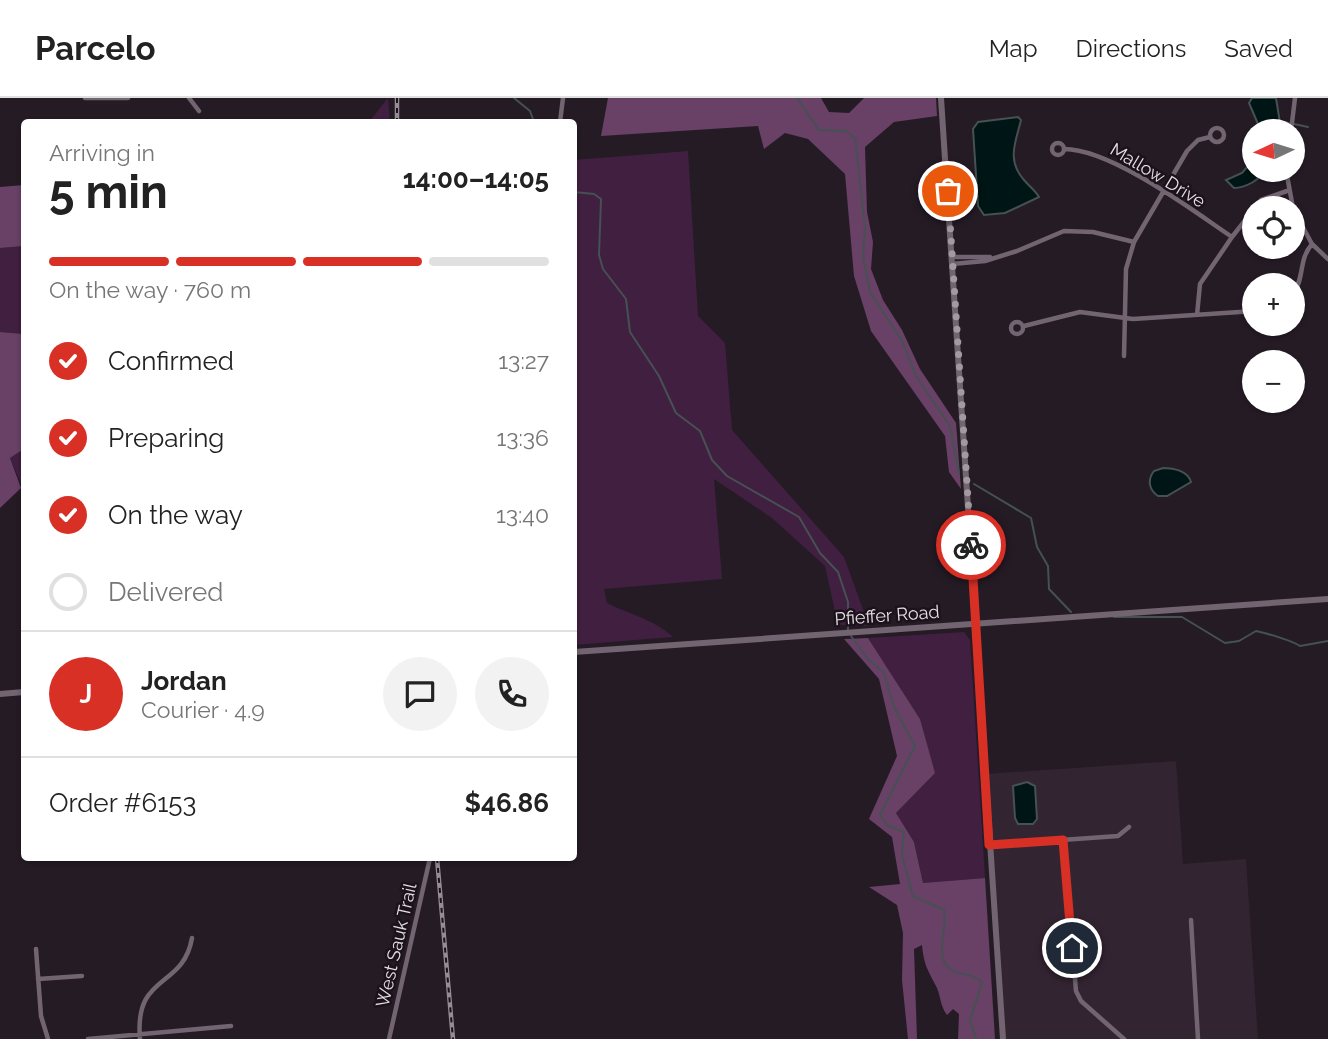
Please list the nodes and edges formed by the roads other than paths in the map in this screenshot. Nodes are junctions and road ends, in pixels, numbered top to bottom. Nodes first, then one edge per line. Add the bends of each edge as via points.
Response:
1 (85, 98) edge
2 (128, 98) edge
3 (190, 98) edge
4 (563, 98) edge
5 (942, 98) edge
6 (1295, 98) edge
7 (199, 111) dead end
8 (560, 119) edge
9 (1294, 119) edge
10 (1210, 136) dead end
11 (1064, 149) dead end
12 (1287, 182) edge
13 (1162, 191) junction
14 (1287, 191) junction
15 (1289, 196) edge
16 (1305, 231) edge
17 (1232, 237) junction
18 (1134, 242) junction
19 (1312, 244) junction
20 (1328, 259) edge
21 (952, 261) junction
22 (1300, 273) edge
23 (1242, 312) edge
24 (1197, 315) junction
25 (1124, 319) junction
26 (1024, 327) dead end
27 (1124, 356) dead end
28 (1328, 599) edge
29 (976, 623) junction
30 (577, 652) edge
31 (21, 692) edge
32 (0, 694) edge
33 (1129, 827) dead end
34 (1063, 840) junction
35 (989, 845) junction
36 (429, 861) edge
37 (1191, 920) dead end
38 (192, 938) dead end
39 (36, 949) dead end
40 (82, 976) dead end
41 (38, 979) junction
42 (230, 1026) dead end
43 (140, 1036) edge
44 (48, 1039) edge
45 (88, 1039) edge
46 (389, 1039) edge
47 (1003, 1039) edge
48 (1124, 1039) edge
49 (1198, 1039) edge

1 - 2 street
3 - 7 street
4 - 8 street
5 - 21 main road
6 - 9 street
10 - 13 street via 1190,146
11 - 13 street, Mallow Drive via 1096,154
12 - 14 street
13 - 17 street, Mallow Drive
13 - 18 street
14 - 15 street
14 - 17 street via 1261,200
16 - 19 street
17 - 24 street via 1200,284
18 - 21 street via 1093,232 1064,231 985,261
18 - 25 street via 1126,269
19 - 20 street
19 - 22 street via 1302,258
21 - 29 main road
23 - 24 street
24 - 25 street
25 - 26 street via 1080,312
25 - 27 street
28 - 29 main road, Pfieffer Road
29 - 30 main road, Pfieffer Road
29 - 35 main road
31 - 32 main road
33 - 34 street via 1118,836
34 - 35 street
34 - 48 street via 1076,991 1081,1002
35 - 47 main road
36 - 46 street, West Sauk Trail
37 - 49 street
38 - 43 street via 184,964 147,993 138,1020
39 - 41 street
40 - 41 street
41 - 44 street
42 - 43 street
43 - 45 street

